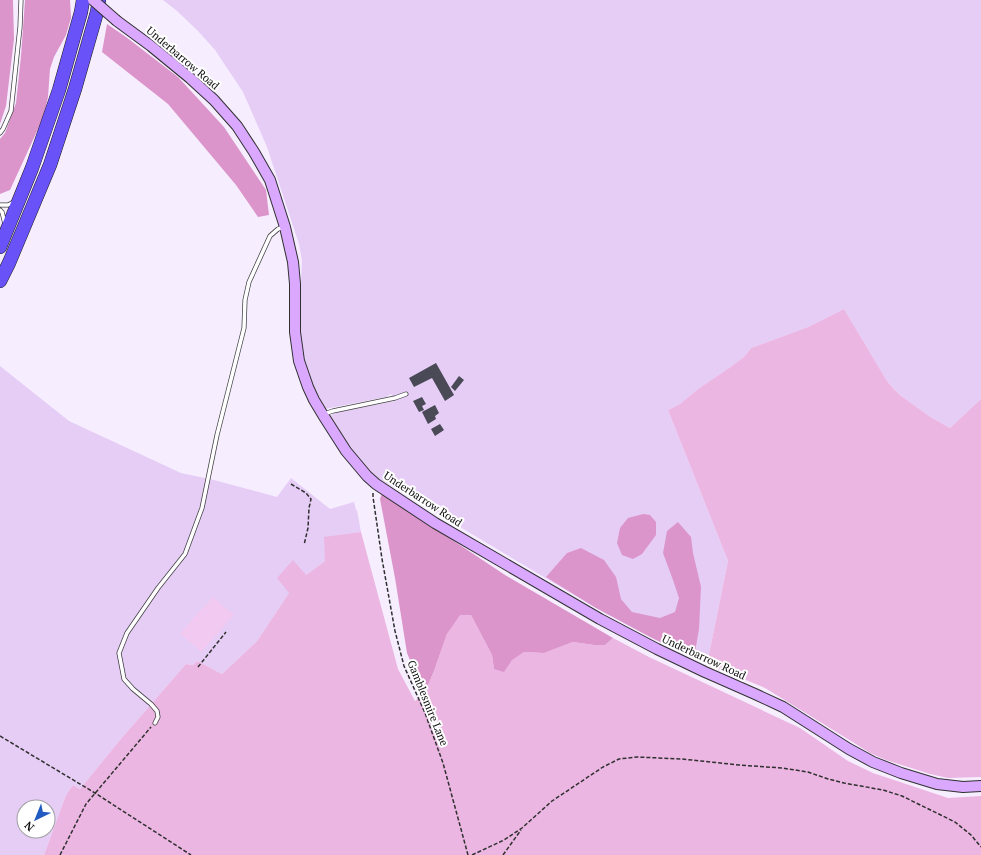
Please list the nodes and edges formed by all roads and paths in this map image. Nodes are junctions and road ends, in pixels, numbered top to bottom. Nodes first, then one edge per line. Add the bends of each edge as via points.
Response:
1 (21, 0) edge
2 (83, 0) edge
3 (93, 0) edge
4 (99, 0) edge
5 (0, 133) edge
6 (20, 199) junction
7 (0, 205) edge
8 (0, 210) edge
9 (285, 227) junction
10 (7, 231) junction
11 (0, 247) edge
12 (0, 281) edge
13 (406, 394) dead end
14 (322, 415) junction
15 (291, 484) dead end
16 (376, 484) junction
17 (304, 546) dead end
18 (226, 632) dead end
19 (198, 667) dead end
20 (155, 723) joint
21 (0, 736) edge
22 (981, 786) edge
23 (95, 794) junction
24 (522, 828) junction
25 (981, 847) edge
26 (60, 855) edge
27 (190, 855) edge
28 (468, 855) edge
29 (472, 855) edge
30 (503, 855) edge

1 - 5 lane via 11,111
2 - 6 highway via 59,90
3 - 9 street, Underbarrow Road, bridge via 190,78 237,126 270,180
4 - 12 highway via 75,89 50,165
6 - 7 lane via 8,206
6 - 10 highway
8 - 10 lane
9 - 14 street, Underbarrow Road via 296,284 295,332 299,361
9 - 20 lane via 278,228 270,236 249,282 245,300 244,328 202,508 185,554 127,632 119,653 124,678 157,711
10 - 11 highway
13 - 14 lane via 333,410
14 - 16 street, Underbarrow Road via 346,451
15 - 17 path via 311,499
16 - 22 street, Underbarrow Road via 435,523 600,619 657,649 783,707 873,762 937,784
16 - 28 path, Gamblesmire Lane via 373,497 382,558 404,666 443,763
18 - 19 path
20 - 23 path
21 - 23 path
23 - 26 path via 86,804
23 - 27 path
24 - 25 path via 552,801 603,767 619,759 637,757 782,768 808,772 844,784 883,790 902,796 955,822
24 - 29 path via 504,840
24 - 30 path

